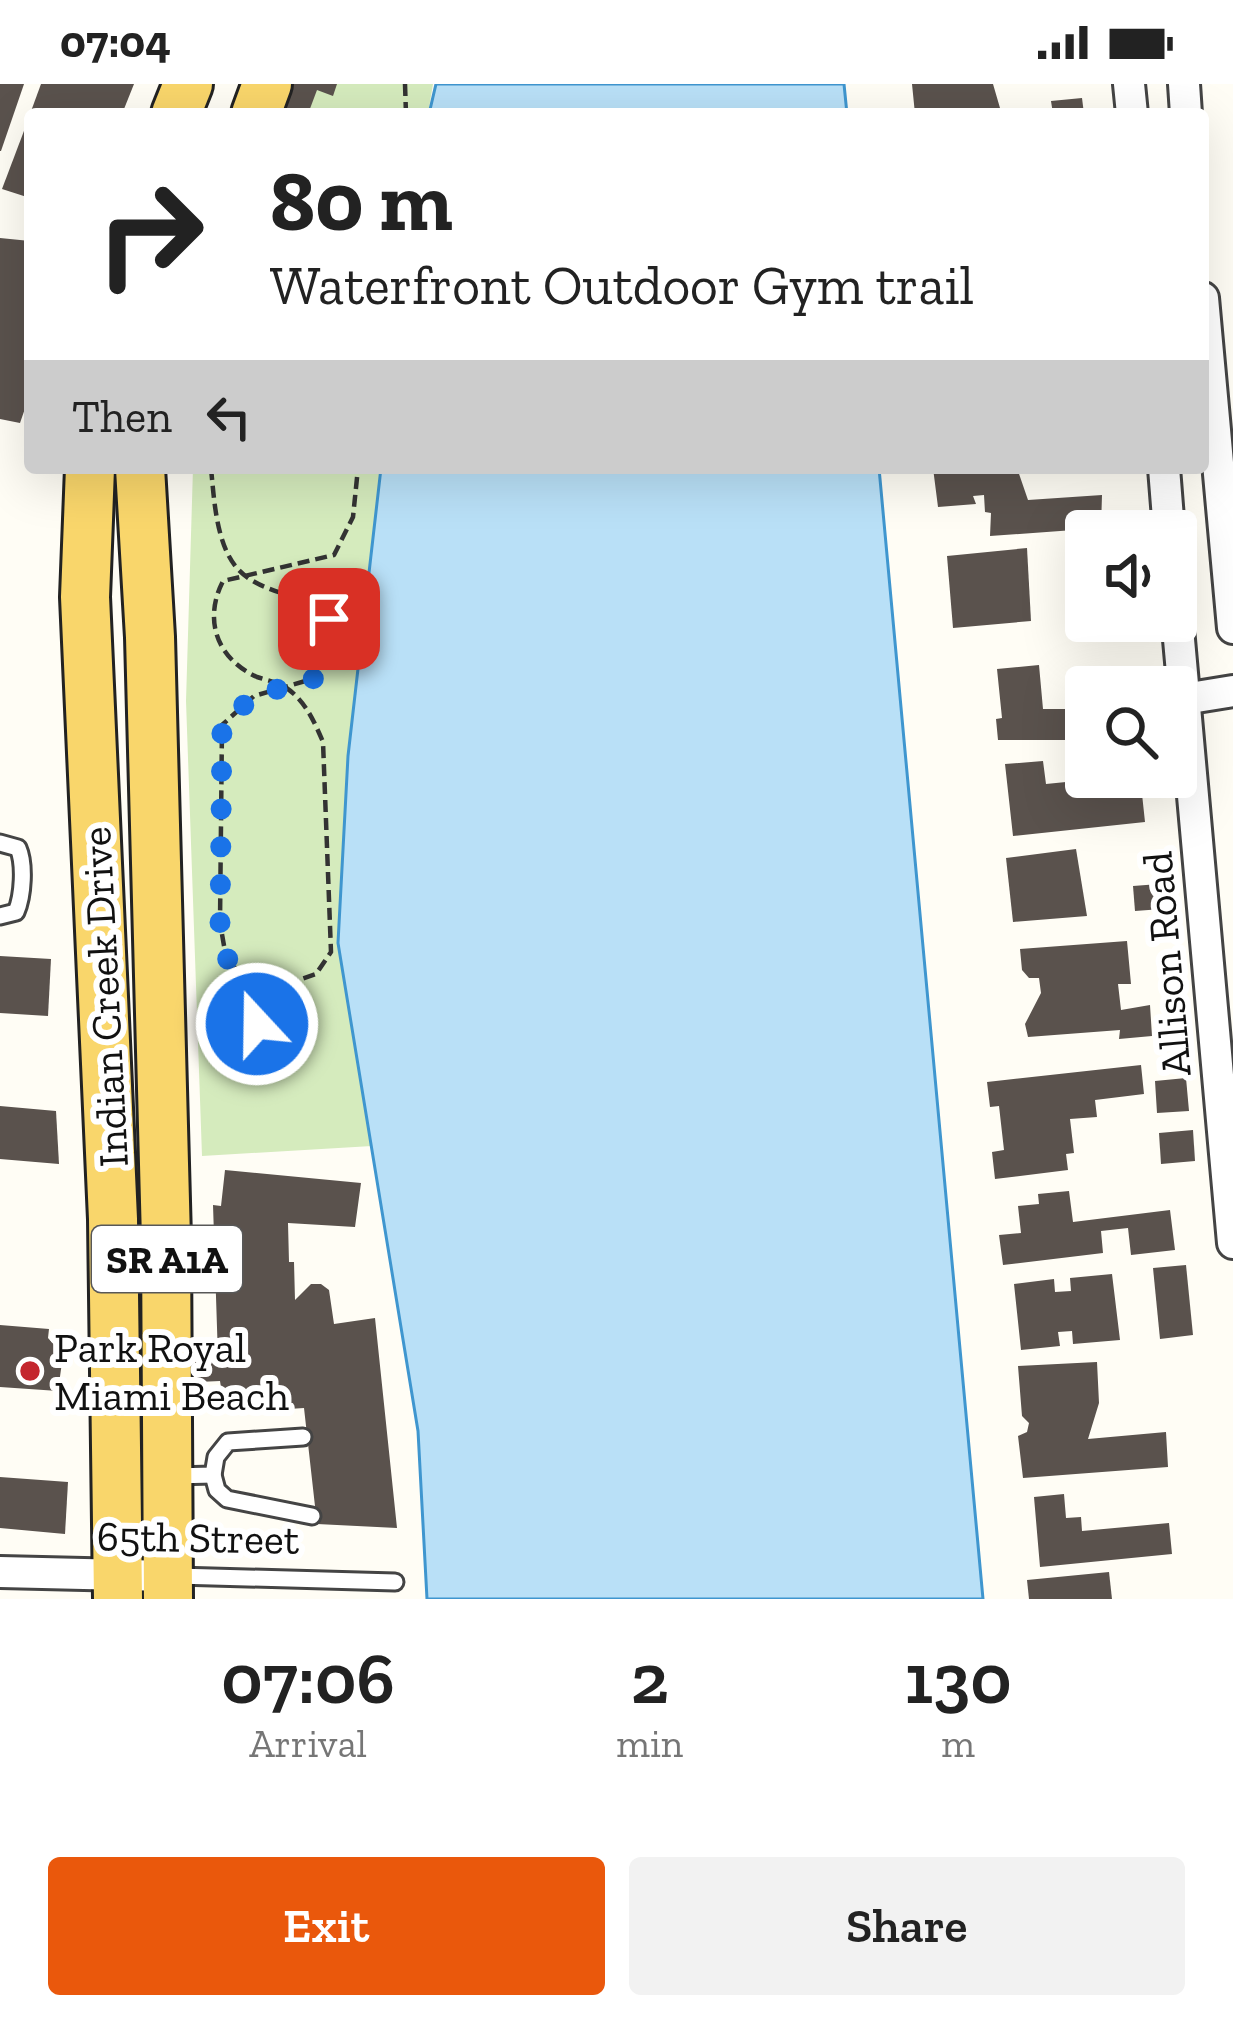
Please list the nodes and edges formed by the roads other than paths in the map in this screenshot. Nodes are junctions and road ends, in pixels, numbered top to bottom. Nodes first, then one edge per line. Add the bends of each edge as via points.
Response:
1 (1209, 366) edge
2 (90, 474) edge
3 (140, 474) edge
4 (168, 474) edge
5 (1164, 474) edge
6 (1167, 510) edge
7 (1233, 628) edge
8 (150, 637) junction
9 (1233, 691) edge
10 (1197, 697) edge
11 (1195, 798) edge
12 (0, 843) edge
13 (0, 916) edge
14 (1226, 1076) edge
15 (1230, 1176) edge
16 (1233, 1243) edge
17 (304, 1437) dead end
18 (191, 1476) junction
19 (312, 1516) dead end
20 (0, 1572) edge
21 (395, 1582) dead end
22 (118, 1588) edge
23 (168, 1588) edge

1 - 7 street
2 - 22 main road, Indian Creek Drive via 85,597 112,1197
3 - 8 main road, Indian Creek Drive / SR A1A
4 - 8 main road, Indian Creek Drive
5 - 6 street
8 - 18 main road, Indian Creek Drive / SR A1A
9 - 10 street
11 - 14 street, Allison Road
12 - 13 lane via 22,857 20,905
14 - 15 street, Allison Road
15 - 16 street, Allison Road
17 - 18 lane via 228,1442
18 - 19 lane via 227,1498
18 - 23 main road, Indian Creek Drive / SR A1A
20 - 22 street, 65th Street
21 - 23 lane, 65th Street
22 - 23 street, 65th Street

